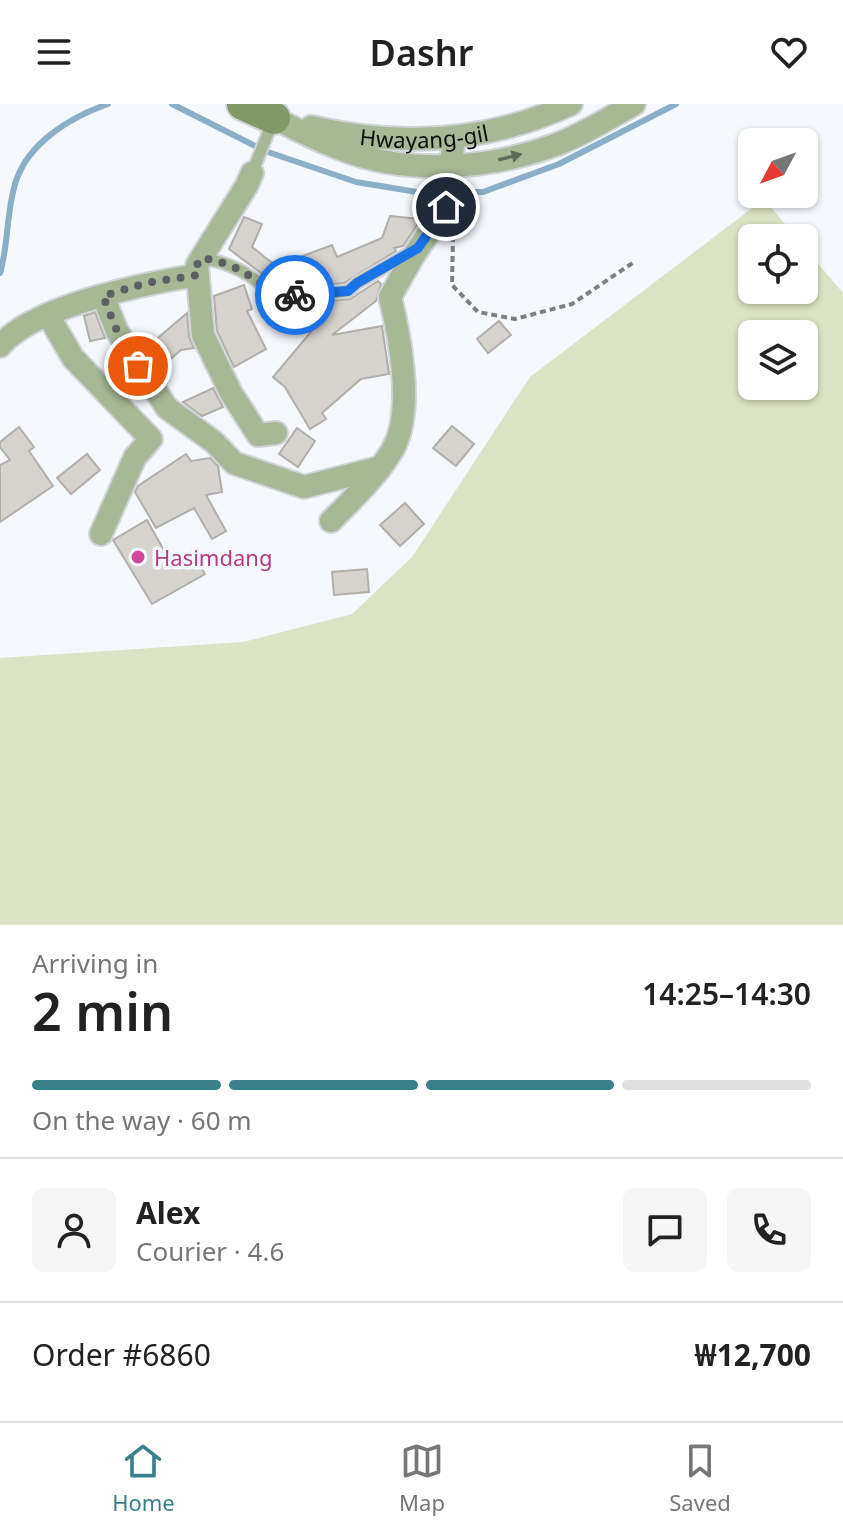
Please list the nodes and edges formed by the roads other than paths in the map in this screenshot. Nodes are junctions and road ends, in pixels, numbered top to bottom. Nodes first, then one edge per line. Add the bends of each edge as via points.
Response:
1 (243, 104) edge
2 (571, 104) edge
3 (634, 104) edge
4 (269, 129) junction
5 (454, 138) junction
6 (452, 171) junction
7 (252, 173) joint
8 (418, 248) junction
9 (199, 266) junction
10 (103, 296) junction
11 (48, 315) junction
12 (0, 346) edge
13 (276, 433) dead end
14 (378, 468) junction
15 (331, 521) dead end
16 (101, 534) dead end

1 - 4 street, Hwayang-gil
2 - 5 street, Hwayang-gil via 521,125
6 -> 3 street, Hwayang-gil via 556,145
4 - 5 street, Hwayang-gil via 385,139
4 - 6 street, Hwayang-gil via 369,158
4 - 7 lane
5 - 6 street
6 - 8 street via 446,207
7 - 9 street
8 - 9 lane via 348,291 280,298 222,261
8 - 14 street via 390,297 404,403 395,444
9 - 10 street
9 - 13 street via 203,335 258,435
10 - 11 street
10 - 14 street via 117,331 167,408 234,463 304,487
11 - 12 street
11 - 16 street via 73,358 151,439 135,457
14 - 15 street

